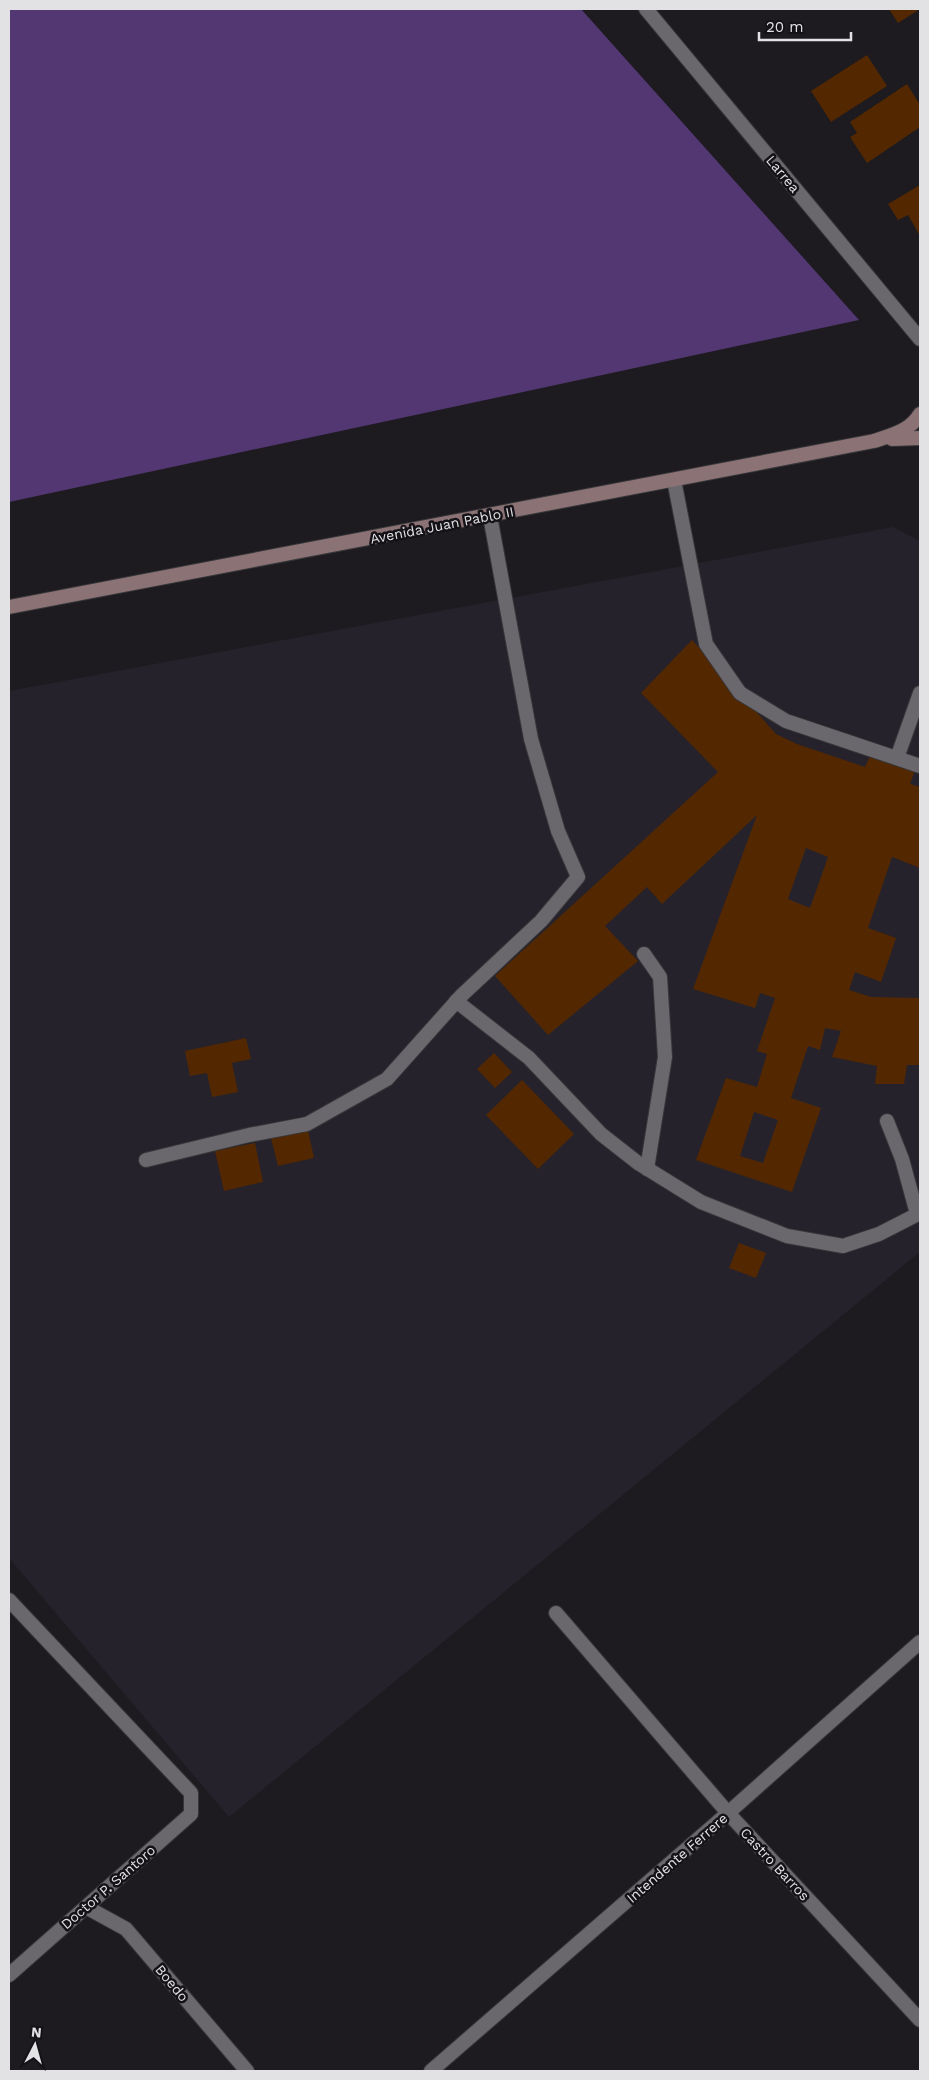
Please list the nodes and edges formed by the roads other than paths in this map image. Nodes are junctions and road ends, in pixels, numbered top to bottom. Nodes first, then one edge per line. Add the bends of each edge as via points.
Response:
1 (646, 9) edge
2 (920, 339) edge
3 (920, 414) edge
4 (920, 438) edge
5 (874, 441) junction
6 (674, 480) junction
7 (490, 516) junction
8 (9, 607) edge
9 (920, 693) edge
10 (896, 758) junction
11 (920, 766) edge
12 (644, 954) dead end
13 (456, 1002) junction
14 (887, 1121) dead end
15 (146, 1160) dead end
16 (647, 1169) junction
17 (919, 1214) edge
18 (9, 1600) edge
19 (556, 1613) dead end
20 (920, 1642) edge
21 (728, 1813) junction
22 (86, 1906) junction
23 (9, 1974) edge
24 (920, 2020) edge
25 (247, 2071) edge
26 (432, 2071) edge

1 - 2 street, Larrea
3 - 5 main road, Avenida Juan Pablo II via 902,432
4 - 5 main road, Avenida Juan Pablo II
5 - 6 main road, Avenida Juan Pablo II
6 - 7 main road, Avenida Juan Pablo II
6 - 10 street via 706,644 740,693 786,721
7 - 8 main road, Avenida Juan Pablo II
7 - 13 street via 531,739 558,831 578,877 541,921
9 - 10 street
10 - 11 street
12 - 16 street via 660,977 665,1057
13 - 15 street via 387,1079 307,1124
13 - 16 street via 529,1058 601,1134
14 - 17 street
16 - 17 street via 702,1202 746,1221 787,1236 843,1246 879,1234
18 - 22 street, Doctor P. Santoro via 191,1793 191,1814
19 - 21 street, Castro Barros
20 - 21 street, Intendente Ferrere
21 - 24 street, Castro Barros
21 - 26 street, Intendente Ferrere
22 - 23 street, Doctor P. Santoro
22 - 25 street, Boedo via 126,1929

